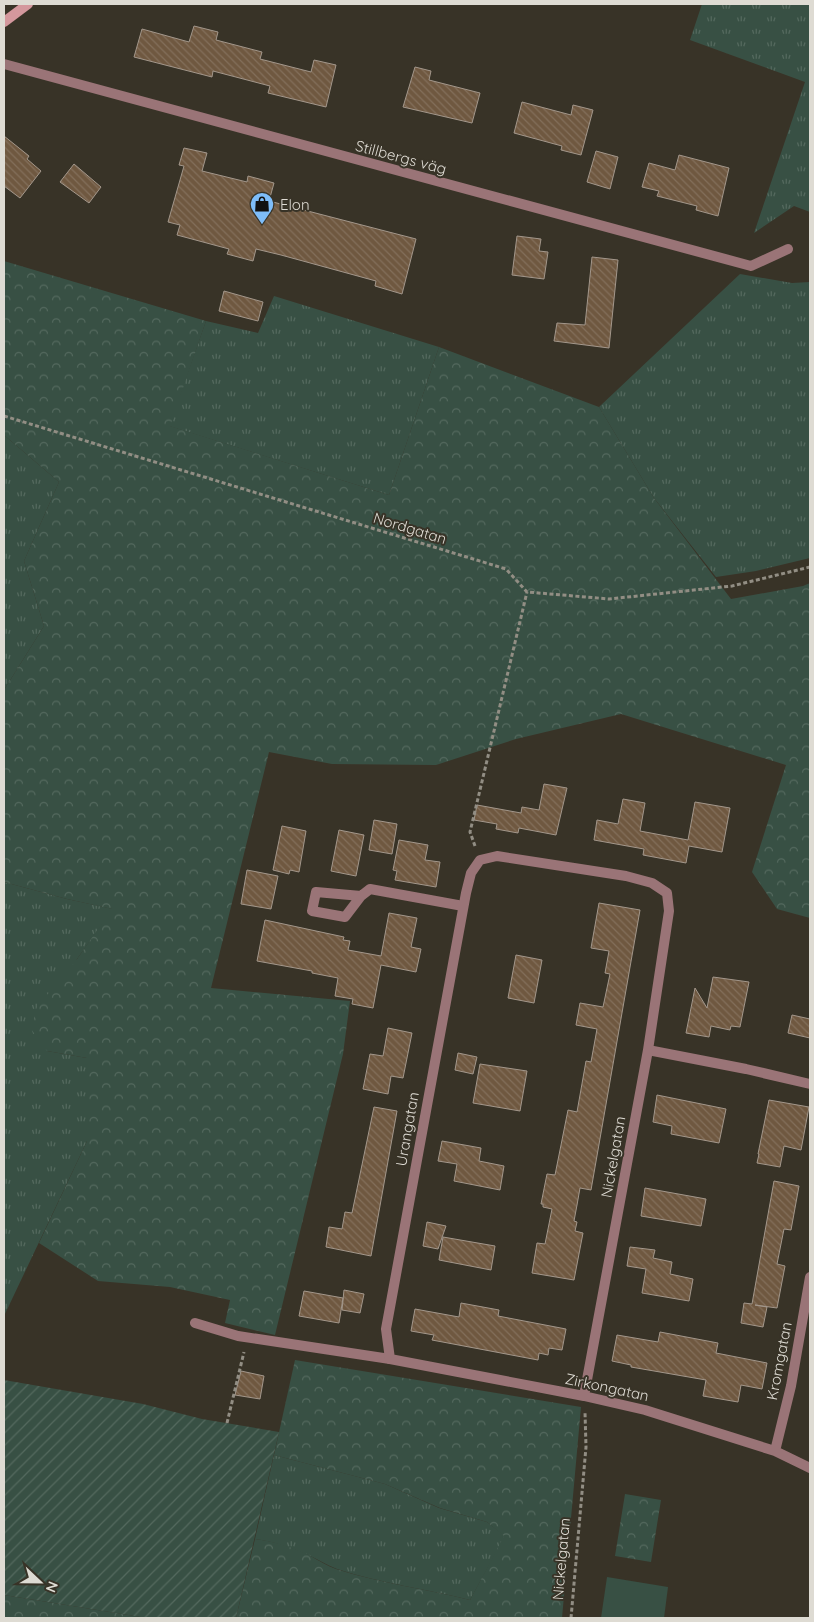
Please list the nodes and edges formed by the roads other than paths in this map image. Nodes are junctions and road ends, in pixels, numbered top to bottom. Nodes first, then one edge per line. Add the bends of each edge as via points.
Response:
1 (28, 4) edge
2 (4, 22) edge
3 (4, 64) edge
4 (788, 249) dead end
5 (480, 860) joint
6 (361, 896) dead end
7 (464, 906) junction
8 (648, 1050) junction
9 (810, 1084) edge
10 (810, 1277) edge
11 (195, 1323) dead end
12 (390, 1359) junction
13 (584, 1396) junction
14 (775, 1451) junction
15 (810, 1468) edge

1 - 2 street
3 - 4 street, Stillbergs väg via 751,266
5 - 7 street, Urangatan via 471,873
5 - 8 street, Nickelgatan via 498,856 626,876 652,882 667,893 669,911
6 - 7 street via 370,889
7 - 12 street, Urangatan via 386,1329
8 - 9 street
8 - 13 street, Nickelgatan
10 - 14 street, Kromgatan via 791,1386
11 - 12 street, Zirkongatan via 238,1336
12 - 13 street, Zirkongatan
13 - 14 street, Zirkongatan via 645,1410
14 - 15 street, Zirkongatan

